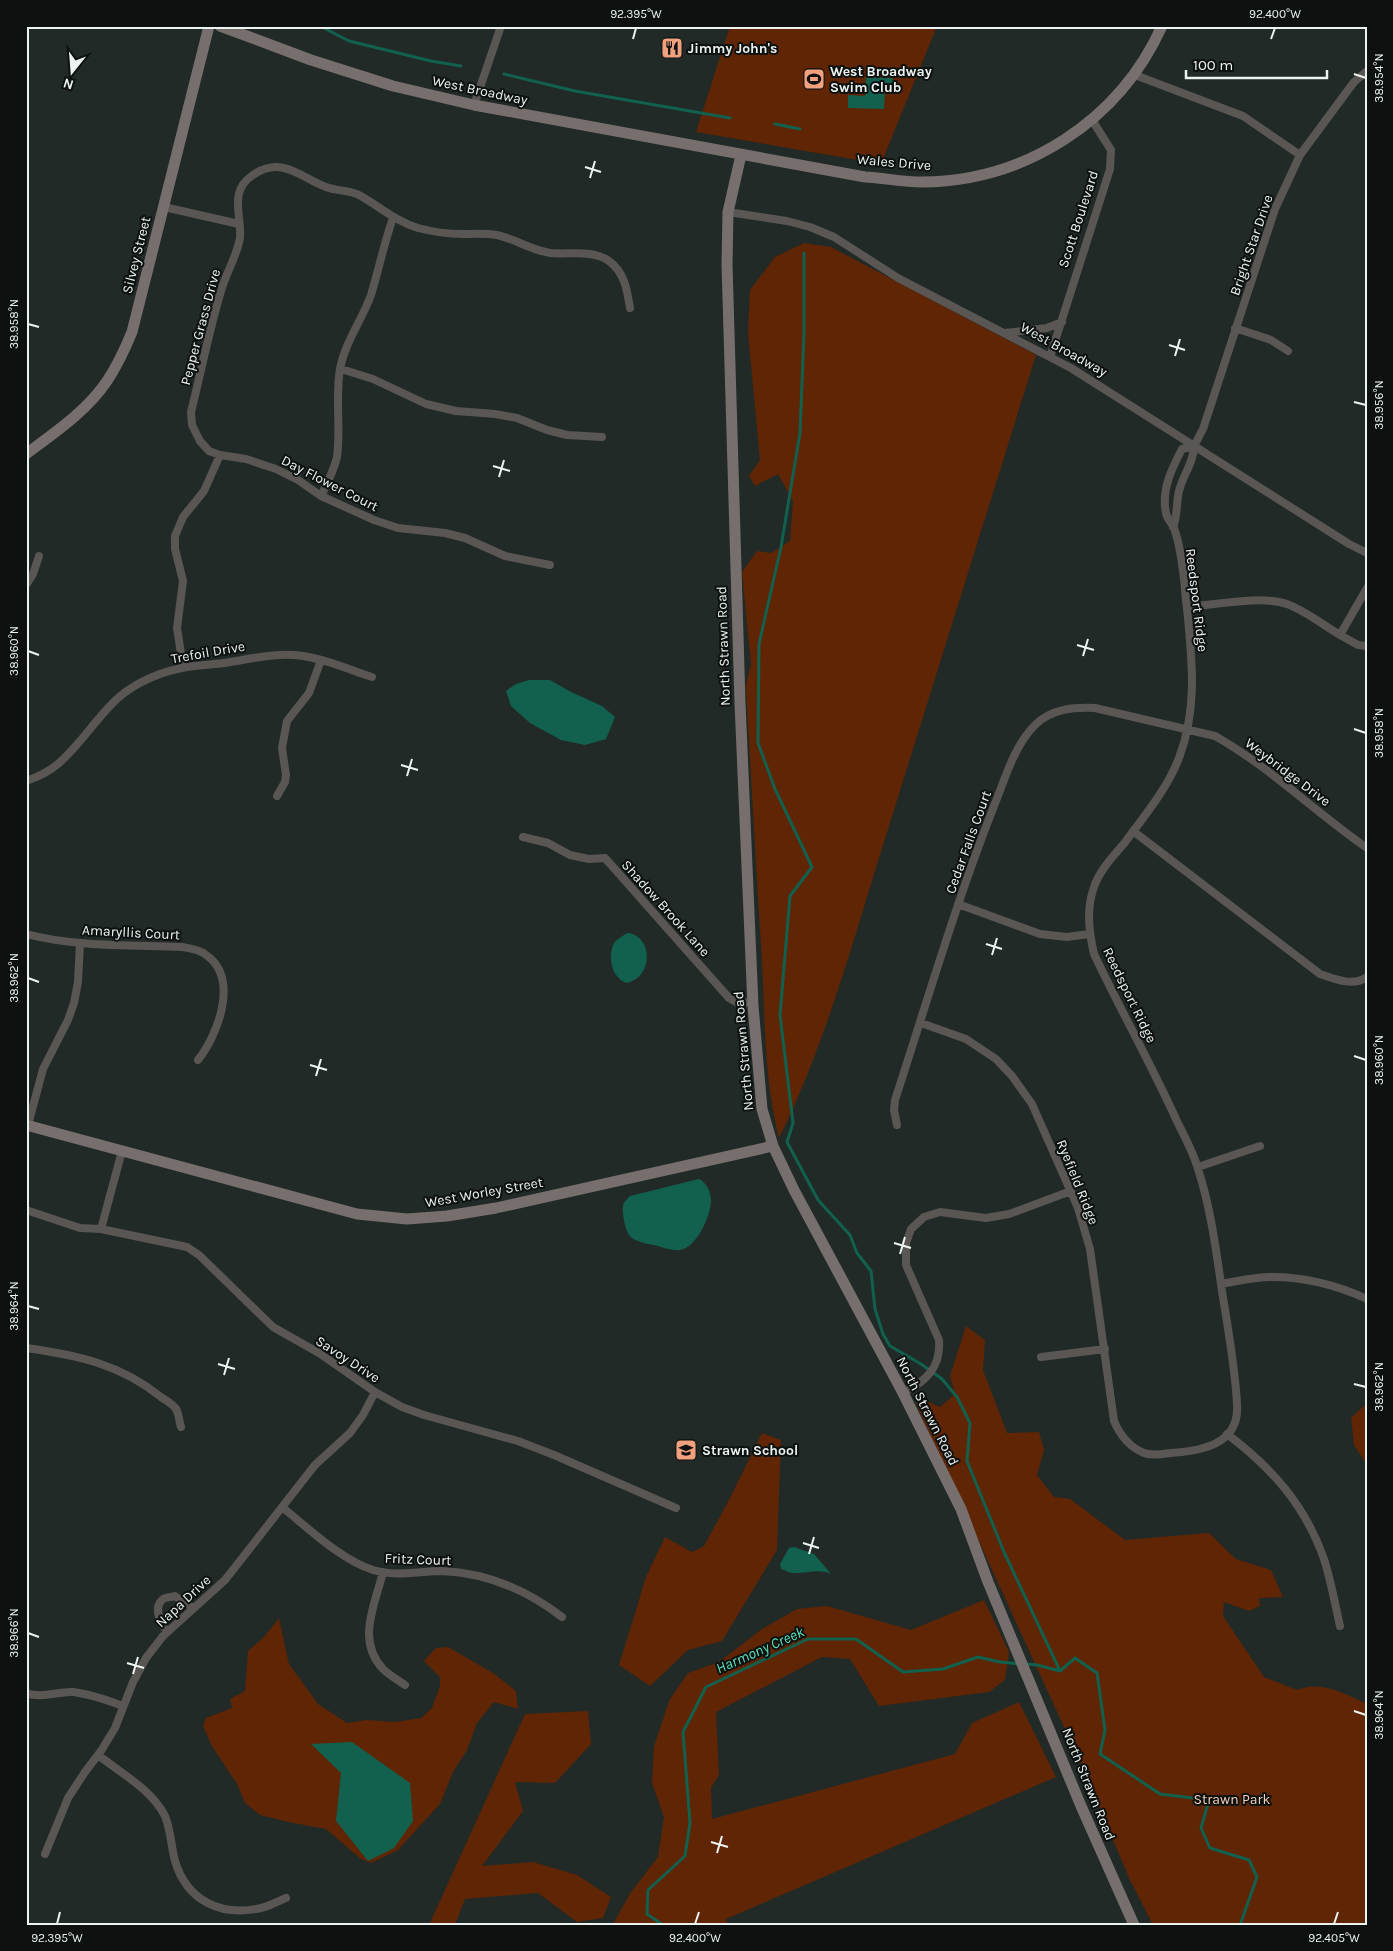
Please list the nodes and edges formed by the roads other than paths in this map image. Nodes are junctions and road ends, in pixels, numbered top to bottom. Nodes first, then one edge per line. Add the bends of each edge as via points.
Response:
1 (209, 26) edge
2 (220, 26) edge
3 (501, 26) edge
4 (1162, 26) edge
5 (1367, 71) edge
6 (1135, 75) junction
7 (474, 105) junction
8 (1092, 120) junction
9 (740, 155) junction
10 (1300, 155) junction
11 (164, 206) junction
12 (728, 212) junction
13 (393, 218) junction
14 (239, 224) junction
15 (630, 308) dead end
16 (1062, 322) junction
17 (1236, 328) junction
18 (1004, 333) junction
19 (1288, 351) dead end
20 (1050, 357) junction
21 (340, 369) junction
22 (195, 431) joint
23 (602, 437) dead end
24 (1194, 446) junction
25 (26, 454) edge
26 (220, 455) junction
27 (321, 496) junction
28 (1173, 527) junction
29 (1367, 553) edge
30 (39, 556) dead end
31 (550, 565) dead end
32 (26, 585) edge
33 (1367, 588) edge
34 (1186, 607) junction
35 (1340, 635) junction
36 (1367, 646) edge
37 (321, 660) junction
38 (183, 667) junction
39 (372, 677) dead end
40 (1187, 729) junction
41 (26, 781) edge
42 (277, 796) dead end
43 (1133, 831) junction
44 (523, 837) dead end
45 (1367, 848) edge
46 (958, 904) junction
47 (26, 934) edge
48 (1089, 934) junction
49 (80, 943) junction
50 (1367, 977) edge
51 (753, 1002) junction
52 (921, 1023) junction
53 (198, 1060) dead end
54 (27, 1125) edge
55 (897, 1125) dead end
56 (774, 1146) junction
57 (1260, 1146) dead end
58 (122, 1151) junction
59 (1198, 1167) junction
60 (1071, 1191) junction
61 (26, 1210) edge
62 (101, 1229) junction
63 (1221, 1284) junction
64 (1367, 1299) edge
65 (26, 1348) edge
66 (1104, 1349) junction
67 (1041, 1357) dead end
68 (375, 1392) junction
69 (903, 1394) junction
70 (181, 1427) dead end
71 (1227, 1434) junction
72 (282, 1507) junction
73 (676, 1508) dead end
74 (383, 1572) junction
75 (193, 1608) junction
76 (562, 1616) dead end
77 (1340, 1626) dead end
78 (167, 1632) junction
79 (405, 1686) dead end
80 (26, 1693) edge
81 (123, 1706) junction
82 (98, 1755) junction
83 (45, 1854) dead end
84 (286, 1898) dead end
85 (1134, 1925) edge

1 - 11 street, Silvey Street
2 - 7 street, West Broadway via 393,86
3 - 7 street
4 - 6 street
5 - 10 street, Bright Star Drive via 1354,82
6 - 8 street
6 - 10 street via 1243,116
7 - 9 street, West Broadway
8 - 9 street, Wales Drive via 1036,157 1006,169 953,180 921,182 865,177
8 - 16 street, Scott Boulevard via 1110,150 1110,169
9 - 12 street, North Strawn Road
10 - 17 street, Bright Star Drive via 1274,209
11 - 14 street
11 - 25 street, Silvey Street via 132,332 107,382 88,403
12 - 18 street, West Broadway via 787,221 834,237 898,278
12 - 51 street, North Strawn Road via 739,663
13 - 14 street, Pepper Grass Drive via 357,194 328,188 290,169 276,167 252,175 245,182 236,205
13 - 15 street via 444,234 497,235 549,252 596,255 612,264 623,277
13 - 21 street via 371,295
14 - 22 street, Pepper Grass Drive via 238,247 221,290 191,412
16 - 18 street via 1040,329
16 - 20 street, Scott Boulevard
17 - 19 street via 1271,340
17 - 24 street, Bright Star Drive via 1203,429
18 - 20 street, West Broadway
20 - 24 street, West Broadway
21 - 23 street via 373,379 426,404 517,418 568,435
21 - 27 street via 336,459
22 - 26 street, Day Flower Court via 209,450
24 - 28 street, Reedsport Ridge via 1194,456 1179,492
24 - 28 street, Reedsport Ridge via 1182,449 1169,473 1165,500 1168,519
24 - 29 street, West Broadway
26 - 27 street, Day Flower Court via 276,469
26 - 38 street via 204,491 183,517 174,536 183,581 177,628
27 - 31 street, Day Flower Court via 398,528 445,533 505,556
28 - 34 street, Reedsport Ridge via 1184,573
30 - 32 street
33 - 35 street
34 - 35 street via 1270,600 1304,612
34 - 40 street, Reedsport Ridge via 1193,661
35 - 36 street
37 - 38 street, Trefoil Drive via 275,654
37 - 39 street, Trefoil Drive
37 - 42 street via 309,693 287,721 282,748 286,775
38 - 41 street, Trefoil Drive via 138,685 120,697 99,716 58,764
40 - 43 street, Reedsport Ridge via 1168,782
40 - 45 street, Weybridge Drive via 1215,736 1233,746
40 - 46 street, Cedar Falls Court via 1095,708 1076,707 1060,710 1035,725 1013,759
43 - 48 street, Reedsport Ridge via 1102,870 1094,886 1089,904
43 - 50 street via 1320,974 1349,982
44 - 51 street, Shadow Brook Lane via 548,843 570,855 605,858 729,998 738,1003
46 - 48 street via 1040,934 1067,937
46 - 52 street, Cedar Falls Court
47 - 49 street, Amaryllis Court
48 - 59 street, Reedsport Ridge via 1098,963
49 - 53 street, Amaryllis Court via 182,947 198,950 210,958 224,982 224,998 209,1046
49 - 54 street via 74,1003 43,1069
51 - 56 street, North Strawn Road via 762,1109
52 - 55 street, Cedar Falls Court via 895,1100
52 - 60 street, Ryefield Ridge via 966,1039 1012,1076 1032,1104
54 - 58 street, West Worley Street
56 - 58 street, West Worley Street via 496,1208 408,1219 357,1214
56 - 69 street, North Strawn Road via 794,1190
57 - 59 street
58 - 62 street
59 - 63 street, Reedsport Ridge
60 - 66 street, Ryefield Ridge via 1090,1249
60 - 69 street via 994,1217 940,1212 924,1217 911,1230 906,1243 906,1265 939,1340 939,1350 930,1374
61 - 62 street, Savoy Drive via 80,1228
62 - 68 street, Savoy Drive via 187,1247 273,1327 319,1353
63 - 64 street via 1268,1277 1301,1280 1350,1291
63 - 71 street, Reedsport Ridge via 1237,1406 1236,1419
65 - 70 street via 90,1359 128,1375 176,1409
66 - 67 street
66 - 71 street, Ryefield Ridge via 1114,1421 1126,1442 1146,1454 1179,1453 1215,1446
68 - 72 street, Napa Drive via 350,1433 315,1465
68 - 73 street, Savoy Drive via 424,1415 554,1454
69 - 85 street, North Strawn Road via 961,1510 1084,1813
71 - 77 street via 1252,1452 1285,1487 1307,1519 1324,1560
72 - 74 street, Fritz Court via 348,1558
72 - 75 street, Napa Drive via 224,1580
74 - 76 street, Fritz Court via 442,1571 484,1577 530,1595
74 - 79 street via 368,1630 368,1642 374,1658 384,1670
75 - 78 street, Napa Drive
75 - 78 street via 175,1596 163,1600 158,1608 159,1620
78 - 81 street, Napa Drive via 146,1658
80 - 81 street via 72,1692
81 - 82 street, Napa Drive via 115,1728
82 - 83 street, Napa Drive via 68,1798
82 - 84 street via 152,1797 164,1816 182,1880 196,1896 216,1908 237,1911 262,1908

